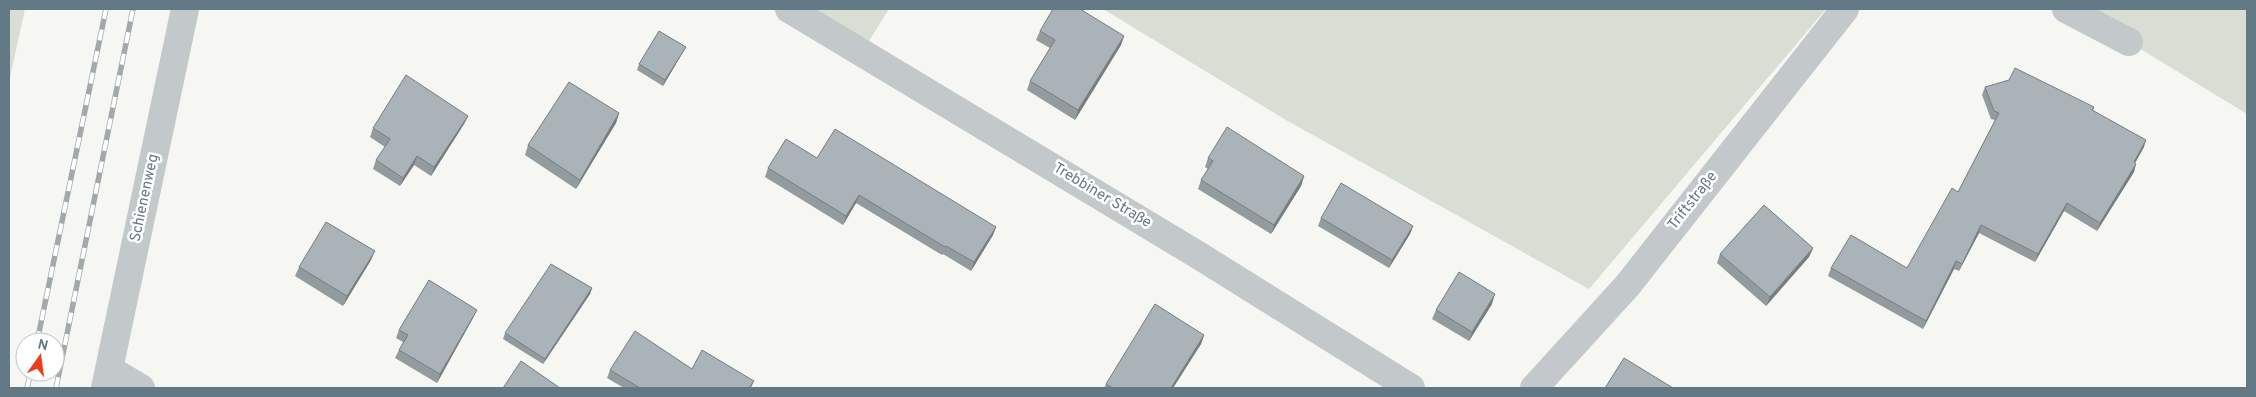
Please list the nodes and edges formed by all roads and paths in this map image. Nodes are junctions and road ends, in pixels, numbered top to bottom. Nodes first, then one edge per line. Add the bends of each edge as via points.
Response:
1 (185, 9) edge
2 (789, 9) edge
3 (1845, 9) edge
4 (2066, 9) edge
5 (2129, 42) dead end
6 (107, 378) edge
7 (141, 388) edge
8 (1411, 388) edge
9 (1534, 388) edge

1 - 6 street, Schienenweg
2 - 8 street, Trebbiner Straße via 1198,255
3 - 9 street, Triftstraße via 1627,286
4 - 5 street
6 - 7 street

